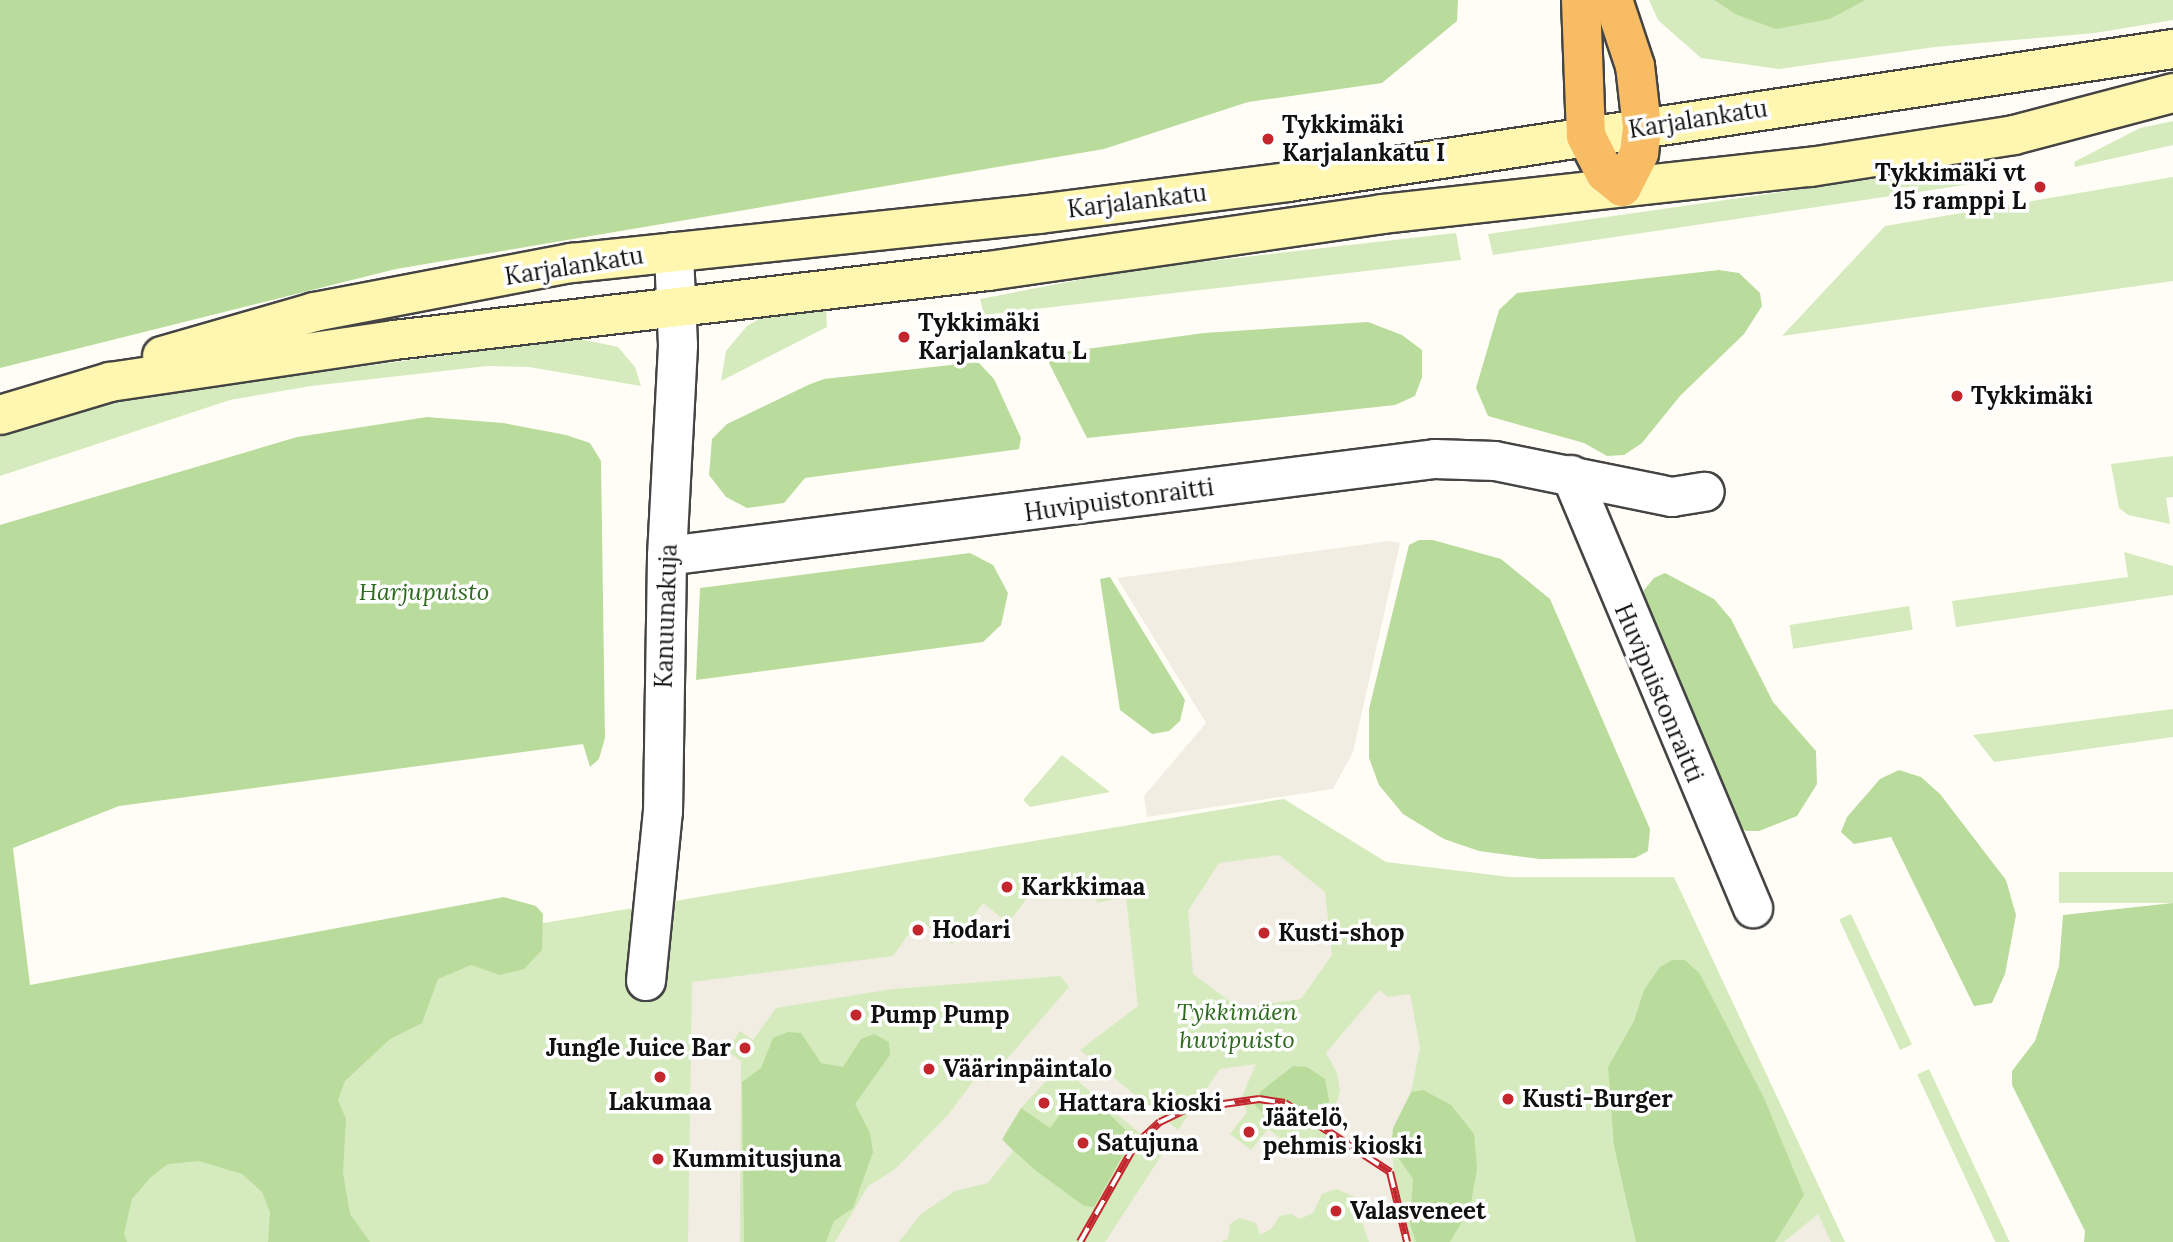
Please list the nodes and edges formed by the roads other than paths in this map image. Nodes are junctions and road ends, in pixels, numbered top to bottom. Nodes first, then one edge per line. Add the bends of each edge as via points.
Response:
1 (1581, 0) edge
2 (1613, 0) edge
3 (2173, 49) edge
4 (2173, 93) edge
5 (1642, 127) junction
6 (1586, 136) junction
7 (1622, 187) junction
8 (674, 252) junction
9 (678, 306) junction
10 (110, 382) junction
11 (0, 415) edge
12 (1571, 475) junction
13 (1705, 492) dead end
14 (667, 556) junction
15 (1753, 908) dead end
16 (646, 981) dead end

1 - 6 highway
2 - 5 highway via 1635,66
3 - 5 main road, Karjalankatu
4 - 7 main road, Karjalankatu via 2014,135 1810,167
5 - 6 main road, Karjalankatu
5 - 7 highway via 1639,153
6 - 7 highway via 1605,173
6 - 8 main road, Karjalankatu via 1040,214
7 - 9 main road, Karjalankatu via 1382,214 988,271
8 - 9 street, Kanuunakuja
8 - 10 main road, Karjalankatu via 572,263 314,312 174,350
9 - 10 main road, Karjalankatu via 394,340
9 - 14 street, Kanuunakuja
10 - 11 main road, Karjalankatu
12 - 13 street, Huvipuistonraitti via 1672,497
12 - 14 street, Huvipuistonraitti via 1495,461 1435,459
12 - 15 street, Huvipuistonraitti
14 - 16 street, Kanuunakuja via 663,812

